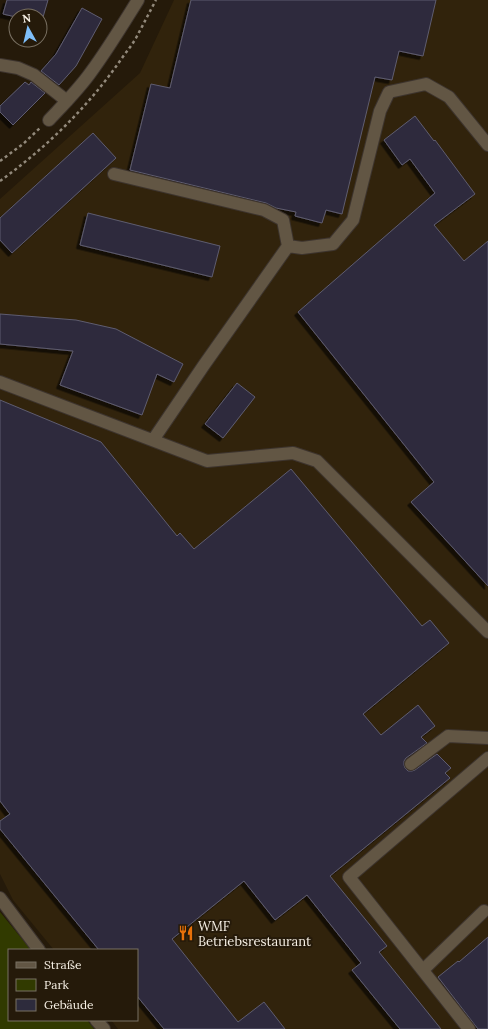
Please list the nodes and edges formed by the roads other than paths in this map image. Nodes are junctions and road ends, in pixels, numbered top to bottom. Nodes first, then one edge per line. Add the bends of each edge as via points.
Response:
1 (138, 0) edge
2 (0, 65) edge
3 (67, 101) junction
4 (48, 120) road end
5 (488, 145) edge
6 (114, 174) dead end
7 (288, 246) junction
8 (0, 382) edge
9 (153, 440) junction
10 (488, 632) edge
11 (488, 738) edge
12 (488, 758) edge
13 (411, 764) dead end
14 (0, 898) edge
15 (484, 911) dead end
16 (39, 949) edge
17 (423, 970) junction
18 (97, 1021) edge
19 (104, 1029) edge
20 (470, 1029) edge

1 - 3 street via 95,67
2 - 3 street via 18,68 34,75
3 - 4 street
5 - 7 street via 449,97 426,84 389,92 380,111 353,220 333,244 302,248
6 - 7 street via 264,210 283,220
7 - 9 street
8 - 9 street
9 - 10 street via 207,461 293,453 317,461
11 - 13 street via 448,736
12 - 17 street via 350,877
14 - 16 street
15 - 17 street
17 - 20 street
18 - 19 street

